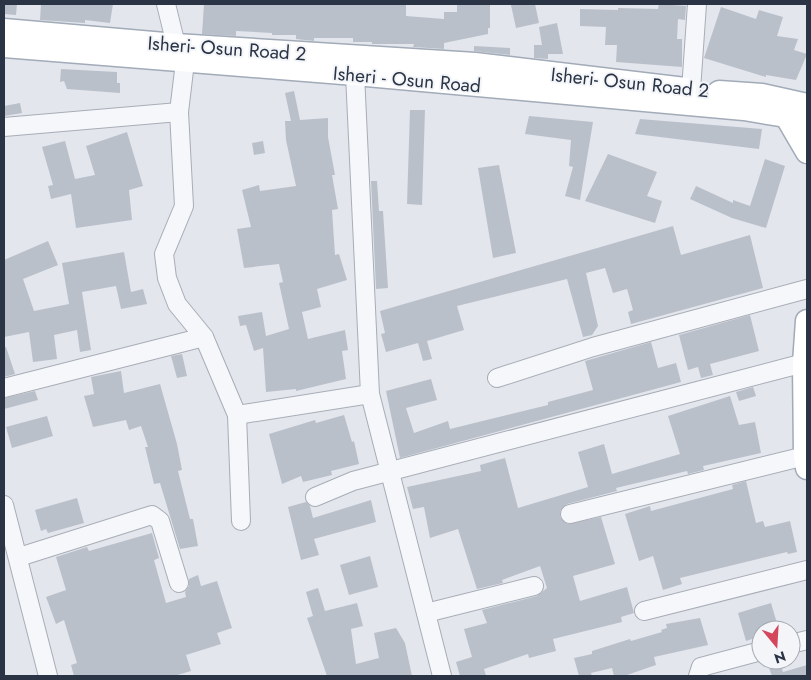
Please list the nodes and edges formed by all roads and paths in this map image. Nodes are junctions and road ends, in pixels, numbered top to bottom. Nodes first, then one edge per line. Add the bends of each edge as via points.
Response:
1 (166, 4) edge
2 (697, 4) edge
3 (4, 30) edge
4 (4, 46) edge
5 (178, 56) junction
6 (355, 74) junction
7 (691, 90) junction
8 (807, 105) edge
9 (179, 112) junction
10 (786, 116) junction
11 (807, 126) edge
12 (4, 127) edge
13 (807, 152) edge
14 (807, 289) edge
15 (807, 321) edge
16 (204, 337) junction
17 (804, 363) junction
18 (497, 378) dead end
19 (4, 388) edge
20 (370, 394) junction
21 (238, 415) junction
22 (806, 462) edge
23 (390, 472) junction
24 (315, 497) dead end
25 (4, 505) edge
26 (570, 514) dead end
27 (241, 521) dead end
28 (19, 557) junction
29 (807, 570) edge
30 (179, 583) dead end
31 (534, 586) dead end
32 (644, 611) dead end
33 (426, 613) junction
34 (751, 654) edge
35 (48, 676) edge
36 (442, 676) edge
37 (698, 676) edge

1 - 5 street
2 - 7 street
3 - 5 main road, Isheri- Osun Road 2
4 - 5 main road, Isheri - Osun Road
5 - 6 main road, Isheri - Osun Road
5 - 7 main road, Isheri- Osun Road 2 via 475,64
5 - 9 street
6 - 10 main road, Isheri - Osun Road via 744,109
6 - 20 street
7 - 8 main road, Isheri- Osun Road 2 via 762,95
9 - 12 street
9 - 16 street via 184,206 164,254 167,278 177,304
10 - 11 main road, Isheri - Osun Road
10 - 13 main road
14 - 18 street via 593,347
15 - 17 main road
16 - 19 street
16 - 21 street
17 - 22 main road
17 - 23 street
20 - 21 street
20 - 23 street
21 - 27 street
22 - 26 street
23 - 24 street via 353,481
23 - 33 street
25 - 28 street
28 - 30 street via 152,515 160,521
28 - 35 street
29 - 32 street
31 - 33 street
33 - 36 street
34 - 37 street via 701,667

